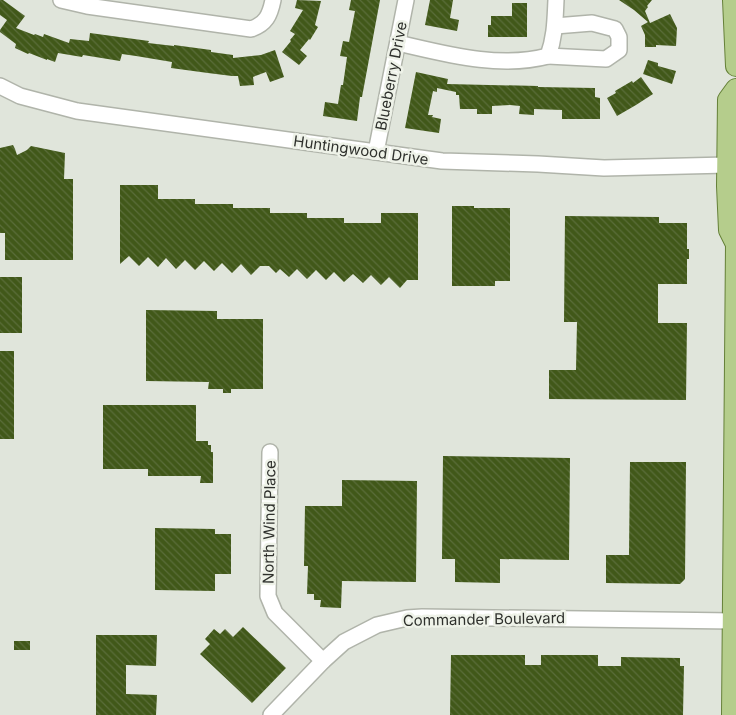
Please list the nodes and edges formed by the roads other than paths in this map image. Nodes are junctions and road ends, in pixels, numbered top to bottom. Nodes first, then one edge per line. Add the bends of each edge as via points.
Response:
1 (61, 0) edge
2 (273, 0) edge
3 (406, 0) edge
4 (556, 0) edge
5 (733, 0) edge
6 (555, 26) junction
7 (398, 43) junction
8 (548, 56) junction
9 (736, 66) edge
10 (0, 86) edge
11 (736, 89) edge
12 (376, 152) junction
13 (732, 166) edge
14 (736, 244) edge
15 (270, 452) dead end
16 (733, 620) junction
17 (323, 661) junction
18 (271, 715) edge
19 (732, 715) edge

1 - 2 street via 251,29 260,26 270,14
3 - 7 street, Blueberry Drive
4 - 6 street
5 - 9 main road
6 - 8 street
6 - 8 street via 592,23 615,29 619,50 606,59
7 - 8 street via 483,60 532,60
7 - 12 street, Blueberry Drive
10 - 12 street, Huntingwood Drive via 20,96 77,112
11 - 13 main road via 728,100
12 - 13 street, Huntingwood Drive via 442,161 604,168
13 - 14 main road via 729,230
14 - 16 main road
15 - 17 street, North Wind Place via 268,596 275,613
16 - 17 street, Commander Boulevard via 407,618 376,625 344,642
16 - 19 main road
17 - 18 street, Commander Boulevard

